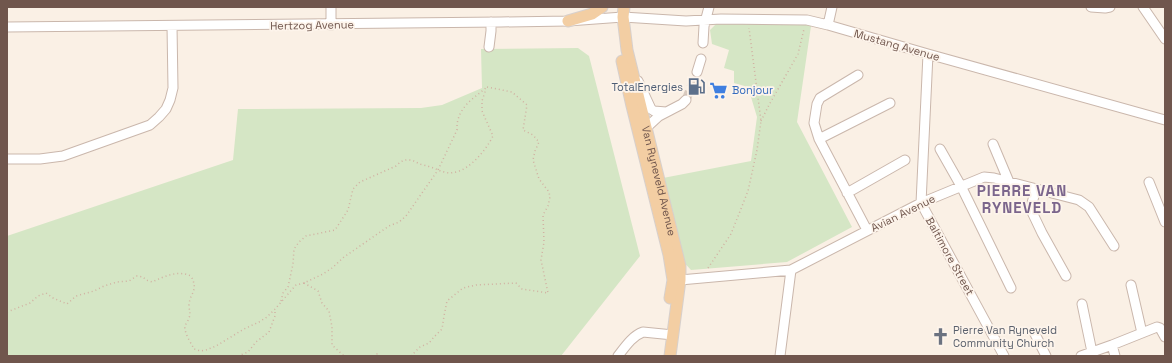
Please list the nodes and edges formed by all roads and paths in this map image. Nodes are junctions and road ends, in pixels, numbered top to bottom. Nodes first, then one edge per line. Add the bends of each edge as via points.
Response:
1 (331, 7) edge
2 (602, 7) edge
3 (709, 7) edge
4 (832, 7) edge
5 (1091, 7) edge
6 (1110, 7) edge
7 (1143, 7) edge
8 (620, 12) edge
9 (748, 18) junction
10 (706, 20) junction
11 (807, 20) junction
12 (568, 21) junction
13 (491, 22) junction
14 (331, 25) junction
15 (828, 25) junction
16 (172, 26) junction
17 (7, 27) edge
18 (1165, 39) edge
19 (703, 43) dead end
20 (489, 46) dead end
21 (928, 54) junction
22 (701, 59) dead end
23 (632, 71) junction
24 (697, 72) tunnel mouth
25 (858, 74) dead end
26 (487, 87) junction
27 (686, 100) tunnel mouth
28 (890, 103) dead end
29 (666, 112) junction
30 (1165, 120) edge
31 (762, 121) junction
32 (646, 128) junction
33 (819, 139) junction
34 (993, 144) dead end
35 (940, 149) dead end
36 (7, 159) edge
37 (905, 160) dead end
38 (438, 170) junction
39 (1009, 182) junction
40 (1149, 182) dead end
41 (961, 186) junction
42 (1036, 189) junction
43 (847, 193) junction
44 (920, 203) junction
45 (1165, 222) edge
46 (867, 230) junction
47 (1114, 246) dead end
48 (791, 270) junction
49 (1066, 276) dead end
50 (704, 277) junction
51 (676, 280) junction
52 (304, 283) junction
53 (1131, 285) dead end
54 (1011, 288) dead end
55 (280, 302) junction
56 (1082, 304) dead end
57 (275, 309) junction
58 (7, 312) edge
59 (1142, 333) junction
60 (1034, 334) dead end
61 (670, 335) junction
62 (1165, 337) edge
63 (1112, 345) junction
64 (1092, 352) junction
65 (238, 356) edge
66 (344, 356) edge
67 (373, 356) edge
68 (380, 356) edge
69 (412, 356) edge
70 (618, 356) edge
71 (663, 356) edge
72 (670, 356) edge
73 (780, 356) edge
74 (1004, 356) edge
75 (1046, 356) edge
76 (1081, 356) edge
77 (1115, 356) edge

1 - 14 street
2 - 12 main road via 592,14
3 - 10 street
4 - 15 street
5 - 6 street
7 - 18 street
8 - 10 street, Mustang Avenue via 686,21
8 - 12 street, Hertzog Avenue
8 - 23 main road, Van Ryneveld Avenue
8 - 51 main road, Van Ryneveld Avenue via 620,52
9 - 10 street, Mustang Avenue
9 - 11 street, Mustang Avenue
9 - 31 path
10 - 19 street
11 - 15 street, Mustang Avenue
11 - 31 path via 798,54
12 - 13 street, Hertzog Avenue
13 - 14 street, Hertzog Avenue
13 - 20 street
14 - 16 street, Hertzog Avenue
15 - 21 street, Mustang Avenue
16 - 17 street, Hertzog Avenue
16 - 36 street via 173,88 166,109 150,125 63,156
21 - 30 street, Mustang Avenue
21 - 44 street
22 - 24 street
23 - 29 street via 651,109
23 - 32 main road, Van Ryneveld Avenue
25 - 33 street via 820,98 814,123
26 - 38 path via 466,104 460,114 458,130
26 - 38 path via 482,101 482,111 493,136 477,160 468,166 456,173
26 - 69 path via 512,92 527,104 523,130 539,142 533,160 539,179 550,197 543,215 544,242 541,260 548,293 522,289 516,283 463,288 447,301 442,329
27 - 29 street
28 - 33 street
29 - 32 street
31 - 50 path via 748,191 731,234
32 - 51 main road, Van Ryneveld Avenue via 680,266
33 - 43 street
34 - 39 street
35 - 41 street
37 - 43 street
38 - 52 path via 399,222 389,226 327,271
38 - 55 path via 412,159 401,161 396,166 360,182 354,189 348,210 335,230 306,236 299,242 294,250 288,287
39 - 41 street, Avian Avenue via 984,177
39 - 42 street, Avian Avenue
40 - 45 street
41 - 44 street, Avian Avenue
41 - 54 street
42 - 47 street, Avian Avenue via 1086,204
42 - 49 street via 1032,212
43 - 46 street
44 - 46 street, Avian Avenue
44 - 74 street, Baltimore Street
46 - 48 street, Avian Avenue
48 - 50 street, Avian Avenue
48 - 73 street
50 - 51 street, Avian Avenue
51 - 61 main road, Van Ryneveld Avenue
52 - 55 path via 296,285
52 - 66 path via 318,291 322,303 329,311 332,345
53 - 59 street
55 - 57 path
56 - 64 street
57 - 58 path via 259,322 216,346 201,351 194,349 185,330 195,289 191,276 184,273 152,282 143,276 137,276 129,281 117,282 76,296 67,304 46,293
57 - 65 path via 269,332 248,352
59 - 62 street via 1157,327
59 - 63 street
60 - 75 street
61 - 70 street via 640,333
61 - 71 main road, Van Ryneveld Avenue
61 - 72 main road, Van Ryneveld Avenue
63 - 64 street
63 - 77 street
64 - 76 street
67 - 68 path

